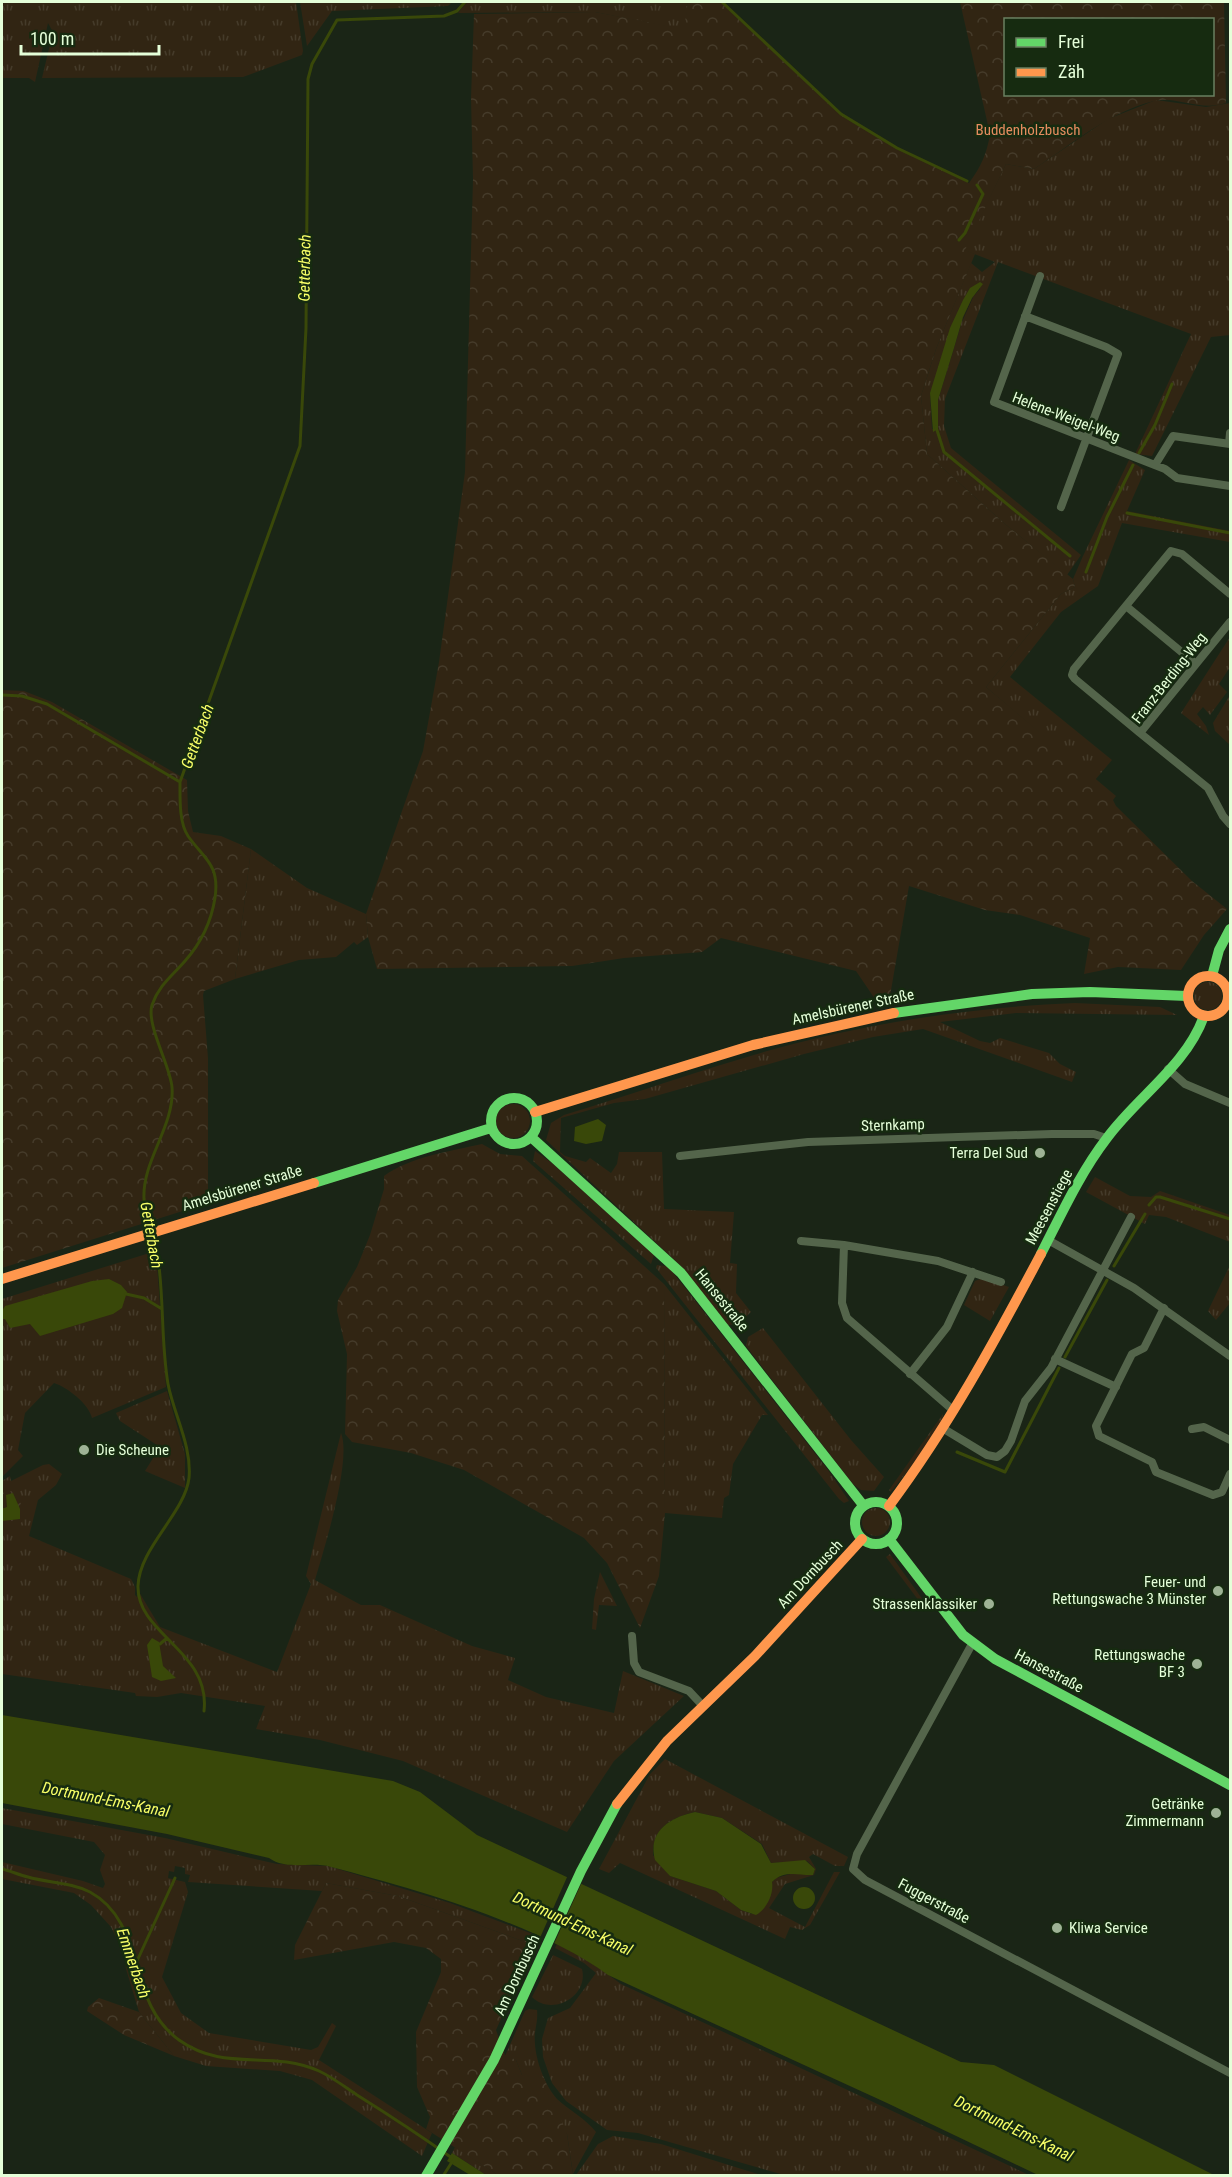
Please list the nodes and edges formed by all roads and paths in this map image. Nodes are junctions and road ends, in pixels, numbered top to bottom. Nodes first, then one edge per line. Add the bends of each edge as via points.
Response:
1 (1040, 276) dead end
2 (1025, 316) junction
3 (1230, 433) edge
4 (1086, 440) junction
5 (1230, 444) edge
6 (1155, 465) junction
7 (1230, 486) edge
8 (1060, 507) dead end
9 (1230, 594) edge
10 (1126, 606) junction
11 (1230, 622) edge
12 (1196, 664) junction
13 (1140, 733) junction
14 (1230, 824) edge
15 (1230, 929) edge
16 (1212, 976) junction
17 (1187, 996) junction
18 (1229, 997) edge
19 (1204, 1016) junction
20 (1168, 1069) junction
21 (1230, 1103) edge
22 (535, 1112) junction
23 (491, 1128) junction
24 (531, 1137) junction
25 (1106, 1138) junction
26 (680, 1156) dead end
27 (1131, 1217) dead end
28 (1048, 1240) junction
29 (801, 1241) dead end
30 (844, 1245) junction
31 (1103, 1268) junction
32 (973, 1272) junction
33 (2, 1279) edge
34 (1001, 1282) dead end
35 (1164, 1308) junction
36 (1230, 1356) edge
37 (1056, 1359) junction
38 (910, 1374) junction
39 (1116, 1388) junction
40 (954, 1411) junction
41 (944, 1429) junction
42 (1192, 1429) dead end
43 (1230, 1440) edge
44 (1230, 1474) edge
45 (863, 1505) junction
46 (889, 1506) junction
47 (862, 1539) junction
48 (889, 1539) junction
49 (632, 1636) dead end
50 (972, 1644) junction
51 (703, 1706) junction
52 (1230, 1785) edge
53 (1230, 2073) edge
54 (426, 2175) edge

1 - 2 street, Helene-Weigel-Weg
2 - 4 street, Helene-Weigel-Weg via 994,402
2 - 4 street via 1118,354
3 - 5 street
4 - 6 street, Helene-Weigel-Weg
4 - 8 street
5 - 6 street via 1173,436
6 - 7 street, Helene-Weigel-Weg via 1177,478
9 - 10 street via 1174,550
10 - 12 street
10 - 13 street via 1072,675
11 - 12 street, Franz-Berding-Weg
12 - 13 street, Franz-Berding-Weg
13 - 14 street, Franz-Berding-Weg via 1208,788
15 - 16 street
16 - 17 street via 1192,983
16 - 18 street via 1223,983
17 - 19 street via 1191,1009
17 - 22 street, Amelsbürener Straße via 1032,994 885,1014 753,1045
18 - 19 street via 1217,1015
19 - 20 street, Meesenstiege via 1199,1034
20 - 21 street via 1185,1084
20 - 25 street, Meesenstiege via 1127,1110
22 - 23 street via 523,1100 506,1099 493,1111
22 - 24 street via 536,1126
23 - 24 street via 508,1143
23 - 33 street, Amelsbürener Straße
24 - 45 street, Hansestraße via 681,1272
25 - 26 street, Sternkamp via 1087,1133 808,1142
25 - 28 street, Meesenstiege
27 - 31 street
28 - 31 street
28 - 40 street, Meesenstiege
29 - 30 street
30 - 32 street via 914,1256
30 - 38 street via 843,1311
31 - 35 street
31 - 37 street
32 - 34 street
32 - 38 street via 948,1327
35 - 36 street
35 - 39 street via 1144,1348 1132,1354
37 - 39 street
37 - 41 street via 1025,1401 1011,1442 997,1457
38 - 40 street
39 - 44 street via 1096,1426 1099,1436 1152,1462 1156,1472 1213,1495 1222,1492
40 - 41 street, Meesenstiege
41 - 46 street, Meesenstiege
42 - 43 street via 1204,1427
45 - 46 street via 874,1501
45 - 47 street via 856,1514 855,1525
46 - 48 street via 897,1524
47 - 48 street via 873,1544
47 - 51 street, Am Dornbusch via 755,1656
48 - 50 street, Hansestraße
49 - 51 street via 634,1663 639,1672 689,1691
50 - 52 street, Hansestraße
50 - 53 street, Fuggerstraße via 857,1854 853,1869 865,1880
51 - 54 street, Am Dornbusch via 644,1765 622,1795 581,1871 494,2060

